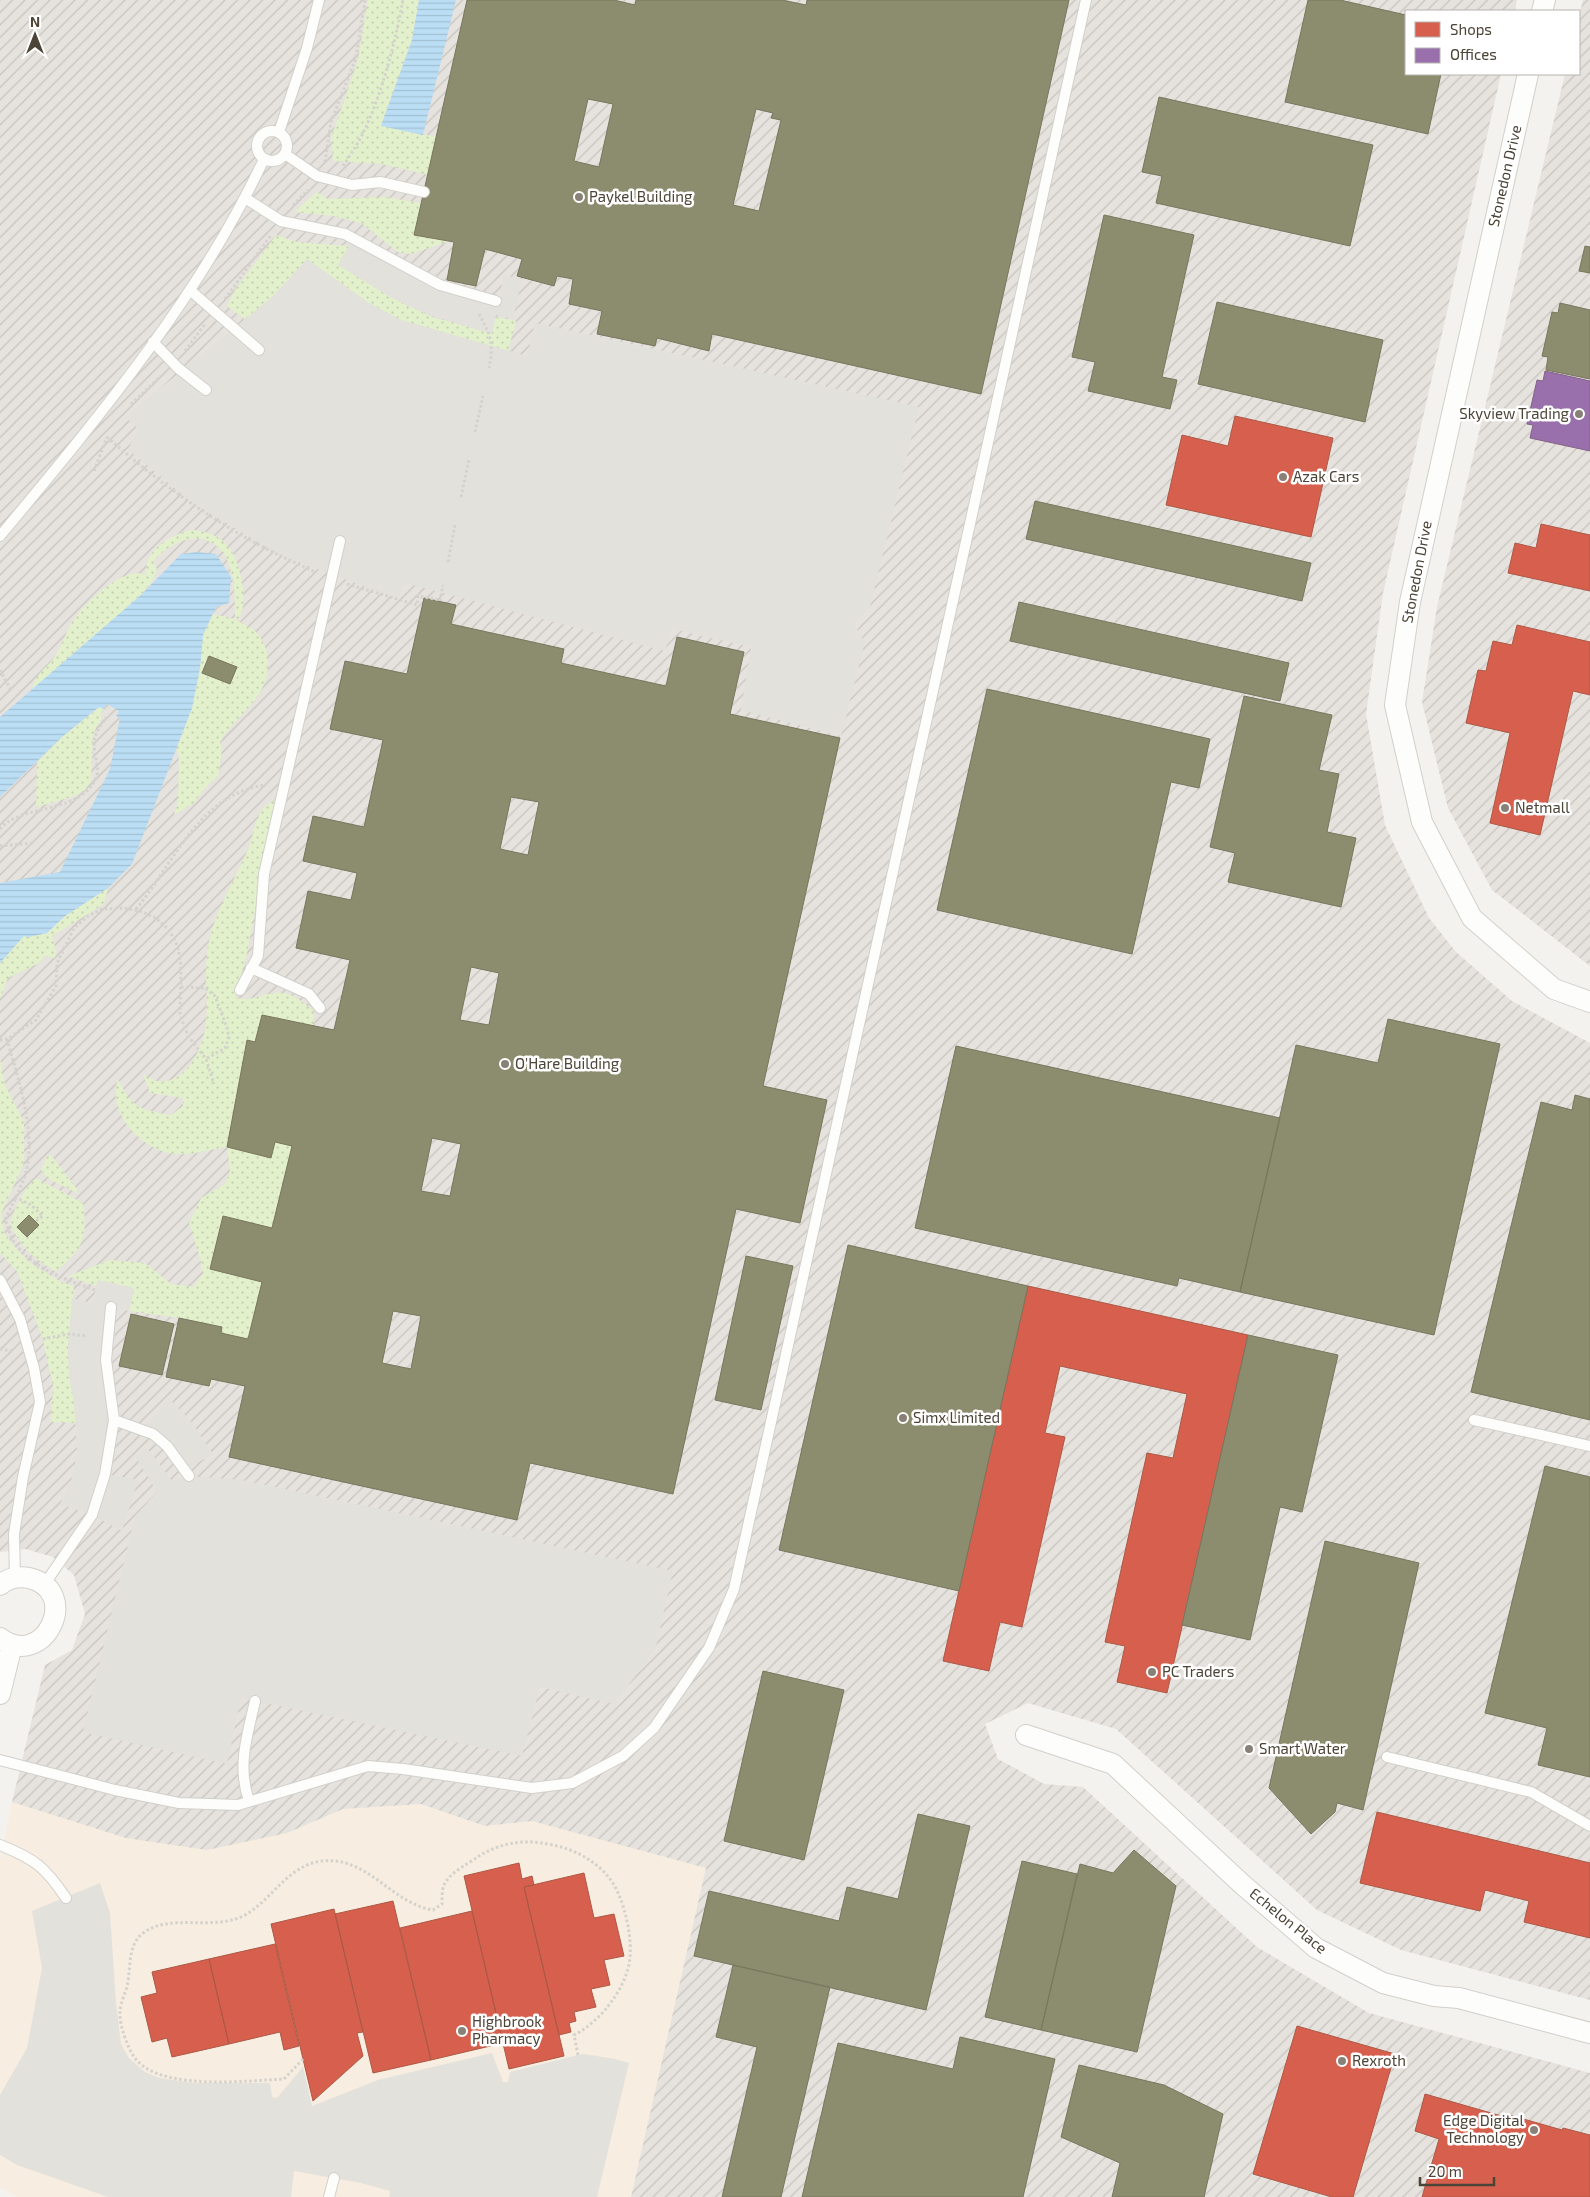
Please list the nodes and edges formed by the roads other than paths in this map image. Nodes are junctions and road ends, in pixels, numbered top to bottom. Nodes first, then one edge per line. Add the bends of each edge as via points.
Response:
1 (319, 0) edge
2 (1086, 0) edge
3 (1528, 75) edge
4 (279, 132) junction
5 (285, 154) junction
6 (264, 158) junction
7 (424, 192) dead end
8 (245, 198) junction
9 (191, 290) junction
10 (496, 301) dead end
11 (153, 342) junction
12 (259, 350) dead end
13 (206, 390) dead end
14 (0, 536) edge
15 (340, 541) dead end
16 (251, 968) junction
17 (240, 990) dead end
18 (1590, 1002) edge
19 (320, 1008) dead end
20 (0, 1280) edge
21 (111, 1307) dead end
22 (114, 1420) junction
23 (1474, 1420) dead end
24 (1590, 1446) edge
25 (189, 1476) dead end
26 (7, 1581) edge
27 (44, 1585) junction
28 (6, 1641) edge
29 (0, 1694) edge
30 (256, 1701) dead end
31 (1026, 1735) dead end
32 (1386, 1757) dead end
33 (0, 1760) edge
34 (249, 1801) junction
35 (1590, 1826) edge
36 (0, 1845) edge
37 (66, 1898) dead end
38 (1590, 2033) edge
39 (334, 2178) dead end
40 (329, 2197) edge

1 - 4 lane
2 - 34 lane via 734,1589 709,1648 654,1728 623,1756 572,1783 532,1788 368,1766
3 - 18 street, Stonedon Drive via 1410,602 1395,705 1422,822 1472,918 1554,989
4 - 5 lane via 287,141
4 - 6 lane via 267,132 258,140 257,148
5 - 6 lane via 274,161
5 - 7 lane via 317,176 352,184 380,182
6 - 8 lane
8 - 9 lane
8 - 10 lane via 281,221 346,234 440,285
9 - 11 lane
9 - 12 lane
11 - 13 lane
11 - 14 lane via 81,438
15 - 16 lane via 264,874 258,956
16 - 17 lane
16 - 19 lane via 309,994
20 - 26 lane via 20,1319 40,1402 23,1477
21 - 22 lane via 106,1360
22 - 25 lane via 153,1434 167,1446
22 - 27 lane via 106,1474 92,1516
23 - 24 lane
26 - 27 street via 35,1580
27 - 28 street via 56,1608 48,1633 25,1646
28 - 29 street
30 - 34 lane via 242,1762
31 - 38 street, Echelon Place via 1113,1764 1316,1948 1383,1983 1434,1996 1459,1998
32 - 35 lane via 1531,1792
33 - 34 lane via 180,1803 238,1805
36 - 37 lane via 44,1869
39 - 40 lane

